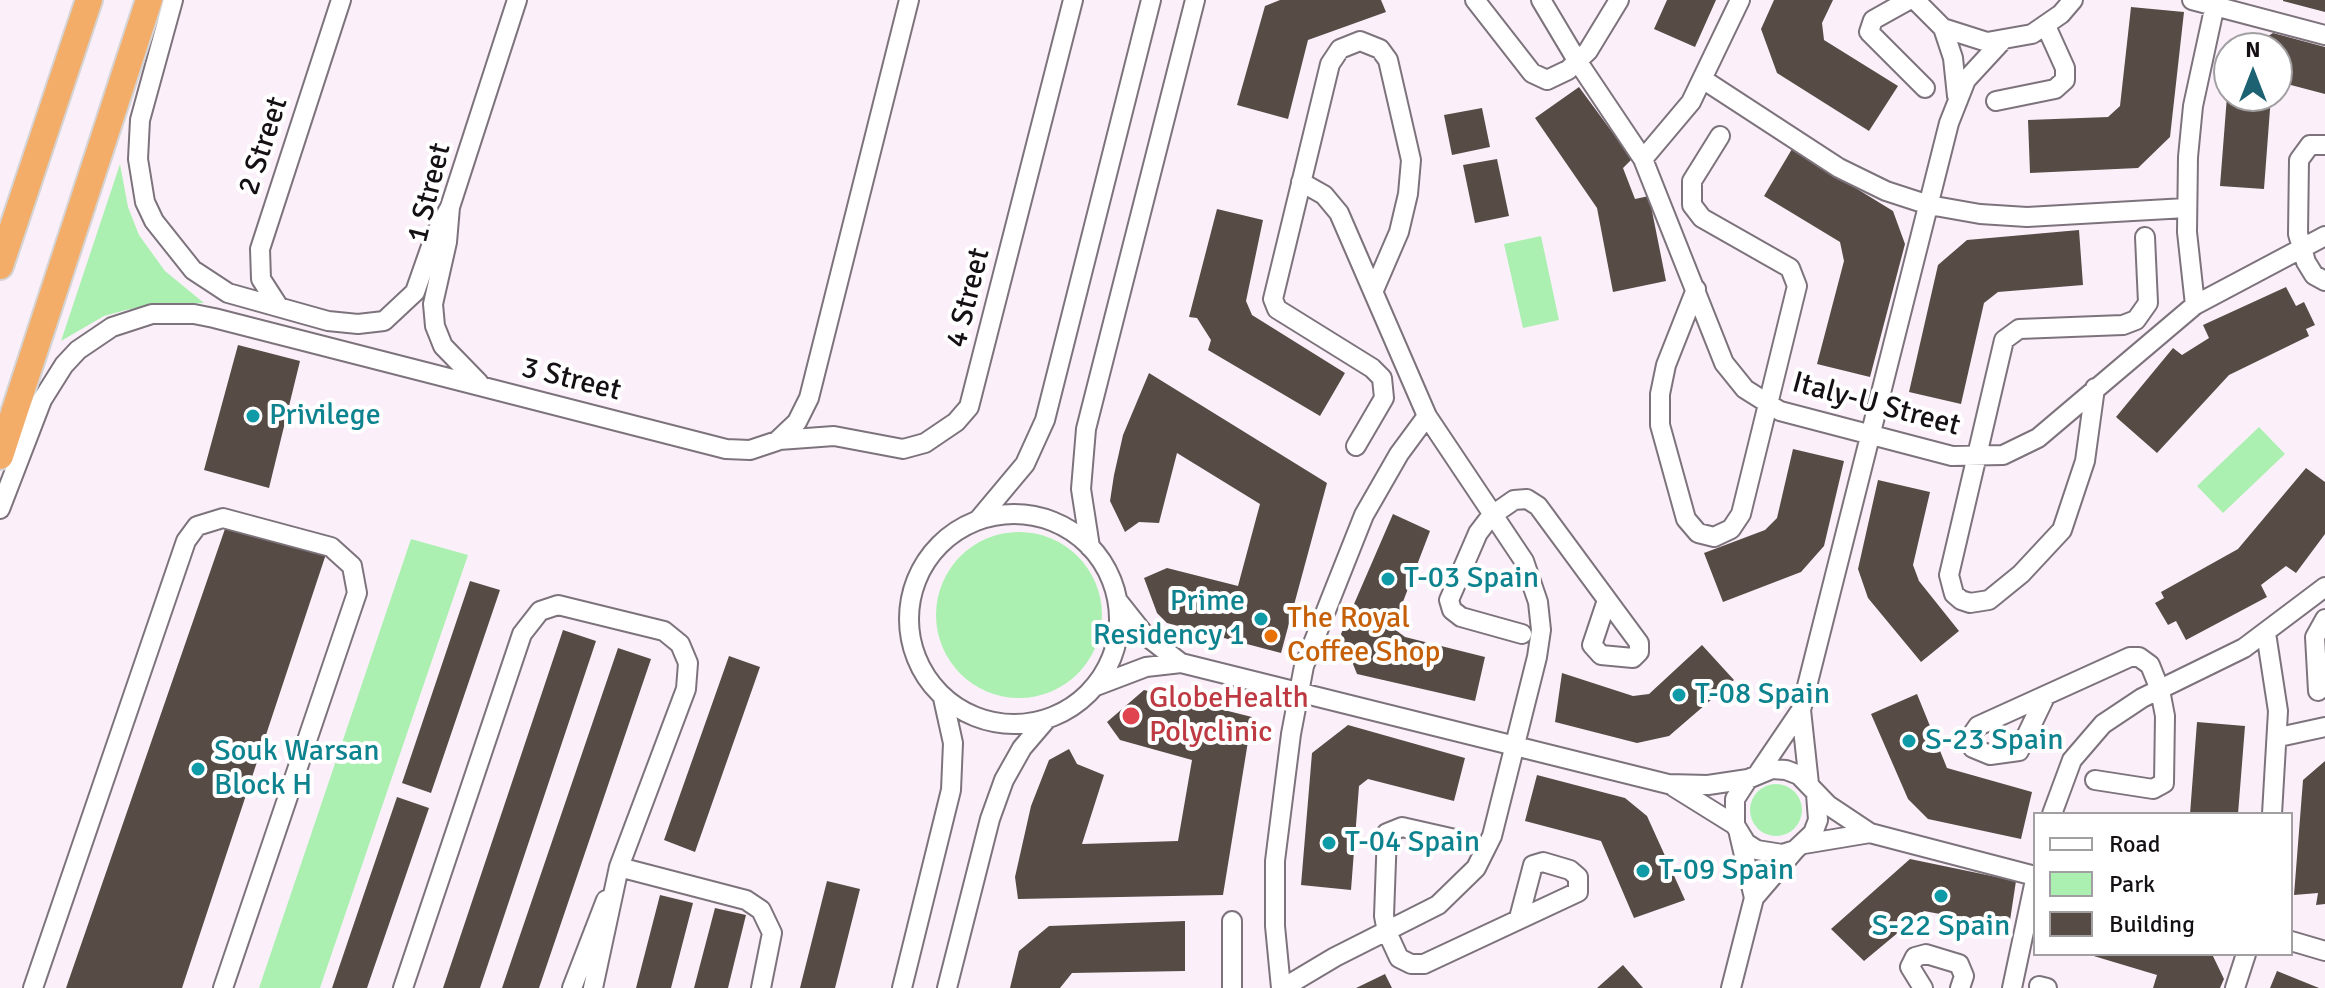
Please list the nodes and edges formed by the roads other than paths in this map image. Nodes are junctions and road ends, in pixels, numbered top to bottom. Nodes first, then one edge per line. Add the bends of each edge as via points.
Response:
1 (89, 0) edge
2 (149, 0) edge
3 (173, 0) edge
4 (341, 0) edge
5 (517, 0) edge
6 (909, 0) edge
7 (1073, 0) edge
8 (1151, 0) edge
9 (1195, 0) edge
10 (1475, 0) edge
11 (1541, 0) edge
12 (1619, 0) edge
13 (1740, 0) edge
14 (1912, 0) edge
15 (2073, 0) edge
16 (2192, 0) edge
17 (2216, 3) edge
18 (2046, 26) junction
19 (1943, 28) junction
20 (2325, 35) edge
21 (2002, 41) junction
22 (1578, 62) junction
23 (1704, 80) junction
24 (1925, 88) dead end
25 (1957, 96) junction
26 (1996, 101) dead end
27 (1720, 136) dead end
28 (2325, 145) edge
29 (1643, 159) junction
30 (1301, 182) junction
31 (1929, 205) junction
32 (450, 207) junction
33 (2186, 208) junction
34 (2325, 236) edge
35 (2145, 237) dead end
36 (2300, 247) junction
37 (0, 266) edge
38 (2325, 281) edge
39 (1696, 289) junction
40 (1374, 290) junction
41 (2195, 305) junction
42 (279, 307) junction
43 (484, 387) junction
44 (2095, 388) junction
45 (1767, 405) junction
46 (1427, 416) junction
47 (1870, 437) junction
48 (777, 441) junction
49 (1356, 446) dead end
50 (0, 456) edge
51 (1977, 458) junction
52 (0, 509) edge
53 (1491, 516) junction
54 (978, 520) junction
55 (1090, 547) junction
56 (2325, 587) edge
57 (1117, 599) junction
58 (1607, 600) dead end
59 (2325, 619) edge
60 (2266, 633) junction
61 (1522, 634) dead end
62 (1181, 663) junction
63 (1096, 686) junction
64 (2160, 690) junction
65 (2318, 691) dead end
66 (1298, 692) junction
67 (943, 698) junction
68 (2044, 699) dead end
69 (1801, 710) junction
70 (1046, 720) junction
71 (2325, 727) edge
72 (2279, 737) junction
73 (1516, 746) junction
74 (1754, 775) junction
75 (2095, 780) dead end
76 (1668, 784) junction
77 (1812, 789) junction
78 (2053, 812) edge
79 (2272, 812) edge
80 (1737, 829) junction
81 (1870, 833) junction
82 (1455, 839) dead end
83 (1799, 847) junction
84 (619, 867) junction
85 (2033, 877) edge
86 (614, 887) junction
87 (2033, 888) edge
88 (1754, 898) junction
89 (1519, 918) dead end
90 (1232, 921) dead end
91 (1387, 932) junction
92 (2293, 942) edge
93 (2322, 949) edge
94 (2245, 956) edge
95 (33, 988) edge
96 (223, 988) edge
97 (403, 988) edge
98 (572, 988) edge
99 (593, 988) edge
100 (761, 988) edge
101 (902, 988) edge
102 (947, 988) edge
103 (1232, 988) edge
104 (1282, 988) edge
105 (1731, 988) edge
106 (1923, 988) edge
107 (1960, 988) edge
108 (2012, 988) edge
109 (2235, 988) edge

1 - 37 highway
2 - 50 highway
3 - 42 street via 140,120 138,159 145,202 165,240 193,270 228,293
4 - 42 street, 2 Street via 260,249 261,279
5 - 32 street, 1 Street
6 - 48 street via 809,398 797,422
7 - 48 street, 4 Street via 969,407 925,443 903,449 834,436
8 - 54 street via 1045,420 1011,485
9 - 55 street via 1086,429 1081,489
10 - 22 street via 1536,77 1552,80
11 - 22 street, Italy-U Street
12 - 22 street
13 - 23 street
14 - 19 street
14 - 24 street via 1873,20 1869,32
15 - 18 street
16 - 17 street
17 - 20 street
17 - 33 street via 2193,106
18 - 21 street
18 - 26 street via 2065,80 2055,89
19 - 21 street via 1971,39
19 - 25 street
21 - 25 street via 1976,66
22 - 29 street, Italy-U Street
23 - 29 street via 1677,122
23 - 31 street via 1839,168
25 - 31 street
27 - 45 street via 1692,181 1692,205 1702,218 1790,268 1797,279
28 - 36 street via 2310,145 2299,160
29 - 39 street, Italy-U Street
30 - 40 street via 1324,195 1339,213
30 - 40 street via 1334,56 1353,43 1374,45 1391,67 1411,160 1399,232
30 - 49 street via 1273,299 1277,309 1382,378 1384,398
31 - 33 street via 2027,217
31 - 47 street
32 - 42 street via 415,292 384,321 345,324
32 - 43 street, 1 Street via 433,304 435,326 450,355
33 - 41 street
34 - 36 street, Italy-U Street
35 - 51 street via 2148,303 2136,320 2019,329 2007,336
36 - 38 street via 2310,268
36 - 41 street, Italy-U Street
39 - 45 street, Italy-U Street via 1724,363
39 - 45 street via 1666,365 1659,410 1677,494 1698,533 1723,534 1741,514
40 - 46 street
41 - 44 street, Italy-U Street
43 - 48 street, 3 Street via 726,449 750,450
43 - 52 street, 3 Street via 194,314 132,319 78,350 51,382
44 - 51 street, Italy-U Street via 2028,446
44 - 51 street via 2085,461 2062,530 2007,587 1989,600 1970,603 1954,594 1949,575
45 - 47 street, Italy-U Street
46 - 53 street
46 - 66 street via 1386,474 1359,526 1312,640
47 - 51 street, Italy-U Street
47 - 69 street
53 - 58 street via 1514,500 1533,502
53 - 61 street via 1449,594 1450,605 1461,617
53 - 73 street via 1524,561 1540,616 1540,643
54 - 55 street via 1026,515 1072,531
54 - 67 street via 941,542 911,591 907,620 912,649 924,676
55 - 57 street via 1112,580
56 - 60 street
57 - 62 street via 1145,635
57 - 63 street via 1116,644
59 - 65 street via 2315,637
60 - 64 street
60 - 72 street
62 - 63 street via 1137,669
62 - 66 street
63 - 70 street via 1065,712
64 - 68 street via 2150,665 2134,656
64 - 75 street via 2164,783 2153,789
64 - 78 street via 2121,709 2086,741 2062,780
66 - 73 street
66 - 104 street via 1275,861
67 - 70 street via 992,722
67 - 101 street via 953,743 951,790
69 - 74 street
69 - 77 street
70 - 102 street via 1004,780
71 - 72 street
72 - 79 street
73 - 76 street
73 - 91 street via 1492,836 1476,868 1438,905
74 - 76 street via 1708,785
74 - 77 street via 1786,770
74 - 80 street via 1735,799
76 - 80 street
77 - 81 street
77 - 83 street via 1818,820
80 - 83 street via 1757,850 1782,854
80 - 88 street
81 - 83 street
81 - 85 street
82 - 91 street via 1398,827 1387,833
83 - 88 street
84 - 86 street
84 - 97 street via 678,703 675,660 658,639 614,622 560,616 533,628 520,644
84 - 100 street via 746,900 761,910 772,933
86 - 98 street
86 - 99 street
87 - 108 street
88 - 105 street
89 - 91 street via 1424,964 1399,958
90 - 103 street
91 - 104 street
92 - 93 street
94 - 109 street
95 - 96 street via 186,541 197,526 223,518 331,547 352,566 357,593
106 - 107 street via 1910,967 1915,957 1926,954 1959,964 1964,976

